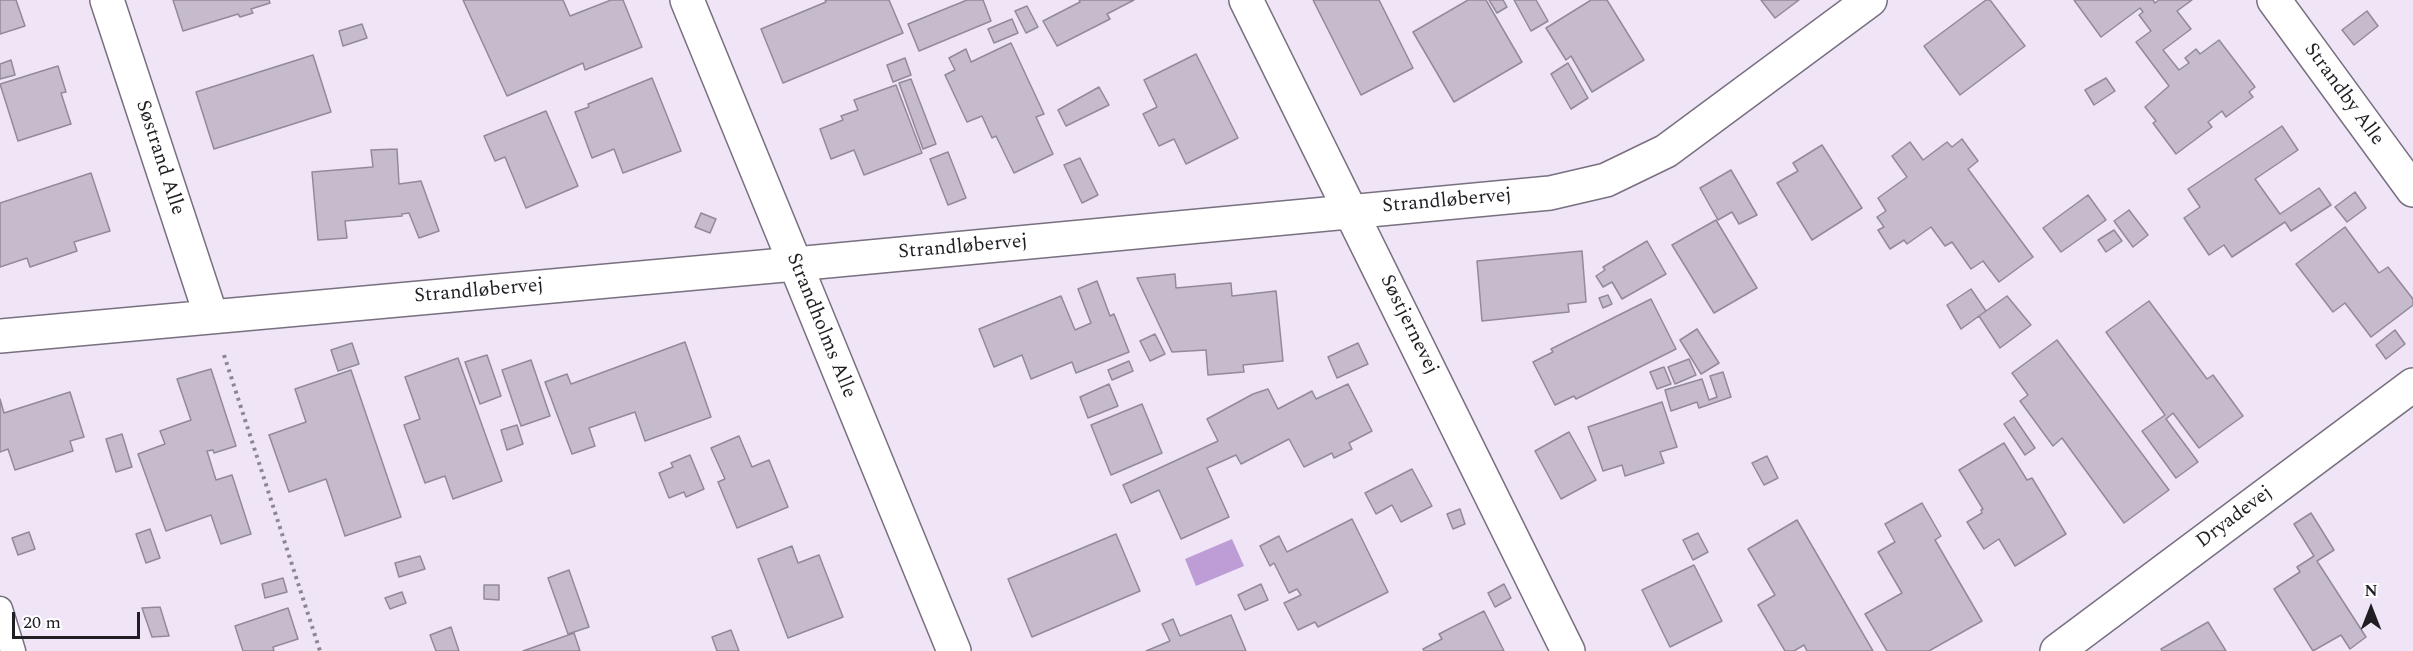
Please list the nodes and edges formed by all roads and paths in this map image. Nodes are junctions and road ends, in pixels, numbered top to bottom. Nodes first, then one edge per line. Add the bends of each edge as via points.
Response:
1 (107, 0) edge
2 (687, 0) edge
3 (1246, 0) edge
4 (1870, 0) edge
5 (2274, 0) edge
6 (2413, 190) edge
7 (1352, 211) junction
8 (795, 264) junction
9 (211, 316) junction
10 (0, 336) edge
11 (2413, 385) edge
12 (0, 609) edge
13 (13, 651) edge
14 (320, 651) edge
15 (954, 651) edge
16 (1568, 651) edge
17 (2057, 651) edge

1 - 9 street, Søstrand Alle
2 - 8 street, Strandholms Alle
3 - 7 street, Søstjernevej
4 - 7 street, Strandløbervej via 1666,151 1606,180 1550,193
5 - 6 street, Strandby Alle
7 - 8 street, Strandløbervej
7 - 16 street, Søstjernevej
8 - 9 street, Strandløbervej
8 - 15 street, Strandholms Alle
9 - 10 street, Strandløbervej
9 - 14 path
11 - 17 street, Dryadevej
12 - 13 lane

